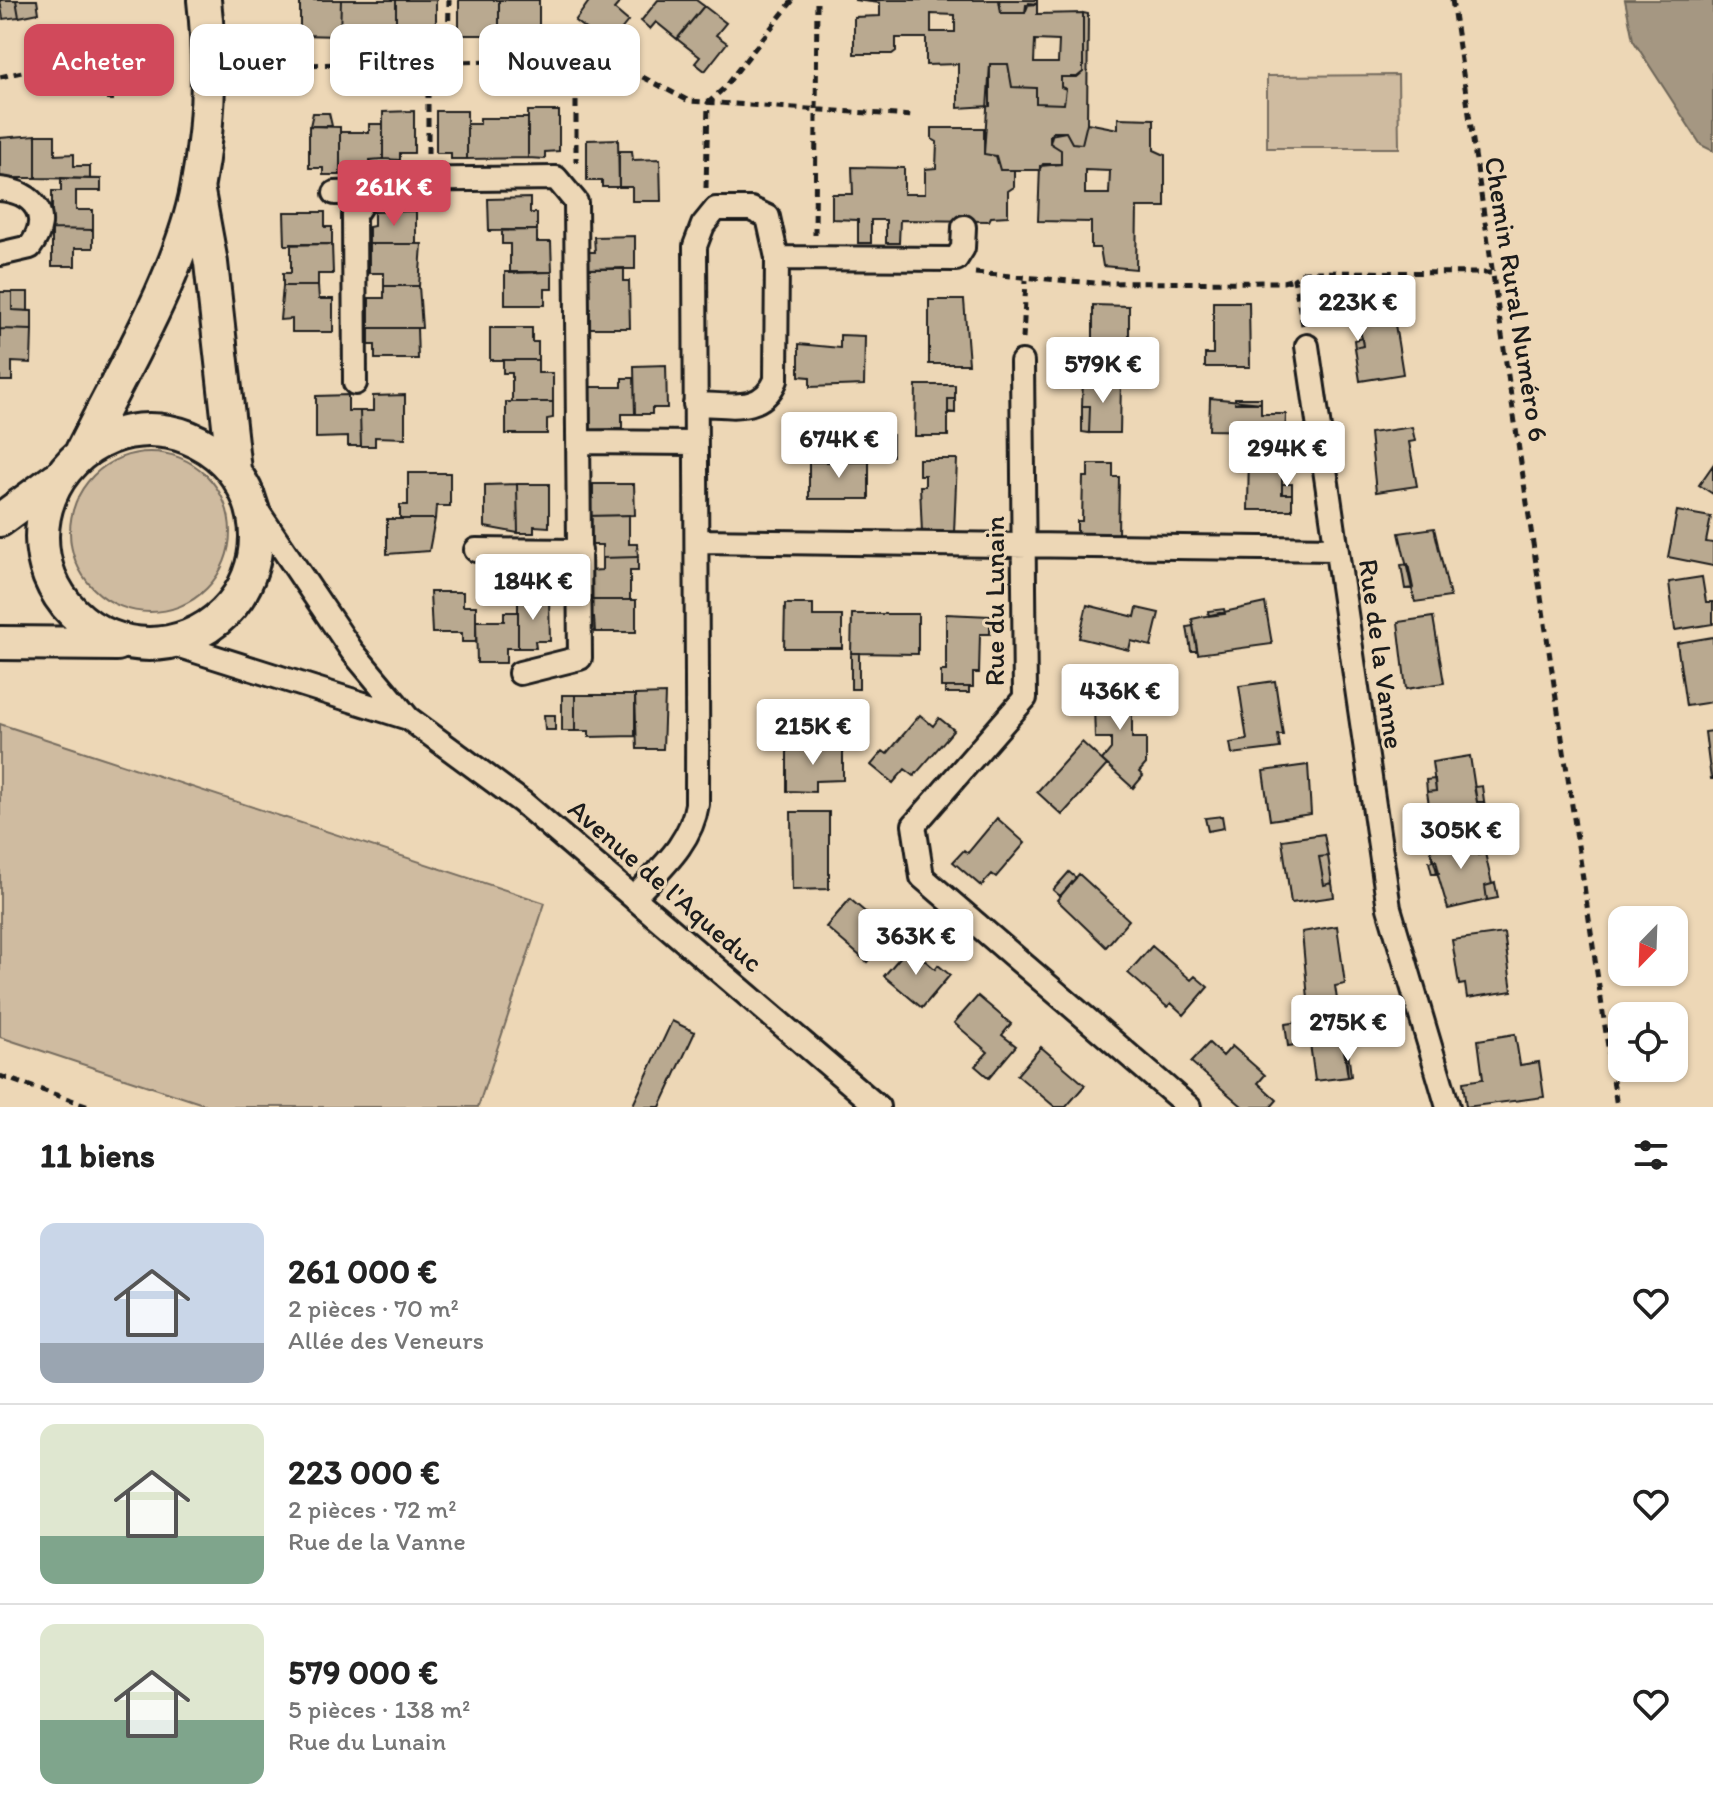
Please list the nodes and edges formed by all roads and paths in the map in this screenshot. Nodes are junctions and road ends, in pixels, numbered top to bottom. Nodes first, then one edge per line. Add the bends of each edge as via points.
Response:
1 (204, 0) edge
2 (449, 0) edge
3 (793, 0) edge
4 (817, 0) edge
5 (1452, 0) edge
6 (449, 24) edge
7 (24, 72) edge
8 (640, 76) edge
9 (0, 77) edge
10 (428, 96) edge
11 (576, 96) edge
12 (708, 103) junction
13 (816, 110) junction
14 (912, 116) dead end
15 (428, 178) junction
16 (0, 189) edge
17 (566, 189) junction
18 (197, 190) junction
19 (369, 192) junction
20 (335, 193) dead end
21 (710, 216) junction
22 (964, 227) dead end
23 (0, 254) edge
24 (777, 258) junction
25 (815, 258) junction
26 (963, 272) dead end
27 (1492, 273) junction
28 (1294, 279) junction
29 (1026, 280) junction
30 (1307, 346) joint
31 (1022, 362) joint
32 (355, 383) dead end
33 (695, 404) junction
34 (579, 442) junction
35 (694, 443) junction
36 (82, 451) junction
37 (234, 470) junction
38 (59, 477) junction
39 (252, 503) junction
40 (0, 520) edge
41 (698, 541) junction
42 (1024, 543) junction
43 (1336, 549) junction
44 (476, 550) dead end
45 (580, 551) junction
46 (0, 643) edge
47 (170, 643) junction
48 (131, 644) junction
49 (520, 673) dead end
50 (408, 718) junction
51 (634, 897) junction
52 (0, 1076) edge
53 (92, 1107) edge
54 (878, 1107) edge
55 (1189, 1107) edge
56 (1448, 1107) edge
57 (1615, 1107) edge

1 - 18 street via 210,54
2 - 6 path
3 - 12 path
4 - 13 path
5 - 27 path, Chemin Rural Numéro 6
7 - 9 path
8 - 12 path via 689,101
10 - 15 path
11 - 17 path via 576,168
12 - 13 path
12 - 21 path
13 - 14 path
13 - 25 path
15 - 17 street via 556,178
15 - 19 street via 377,180
16 - 23 street via 23,192 36,204 39,220 38,236 30,247
17 - 34 street via 576,202
18 - 36 street via 171,268
18 - 37 street via 211,263
19 - 20 street
19 - 32 street via 354,215
21 - 24 street via 716,209 751,209 768,217
21 - 33 street via 695,246
22 - 25 street via 963,248 956,259
24 - 25 street
24 - 33 street via 776,380 769,396 755,404
26 - 29 path
27 - 28 path via 1304,272
27 - 57 path, Chemin Rural Numéro 6
28 - 29 path
28 - 30 path
29 - 31 path
30 - 43 street, Rue de la Vanne
31 - 42 street, Rue du Lunain
33 - 35 street
34 - 35 street
34 - 45 street
35 - 41 street
36 - 37 street via 118,434 162,430 196,441
36 - 38 street
37 - 39 street
38 - 40 street
38 - 48 street via 45,504 40,541 45,570 71,613 103,635
39 - 47 street via 257,534 252,569 236,601 199,633
39 - 50 street, Avenue de l'Aqueduc via 352,651
41 - 42 street
41 - 51 street via 695,816 679,847
42 - 43 street
42 - 55 street, Rue du Lunain via 1025,698 914,825 922,877
43 - 56 street, Rue de la Vanne via 1389,908
44 - 45 street
45 - 49 street via 580,658
46 - 48 street
47 - 48 street
47 - 50 street, Avenue de l'Aqueduc
50 - 51 street, Avenue de l'Aqueduc via 522,802
51 - 54 street, Avenue de l'Aqueduc
52 - 53 path

